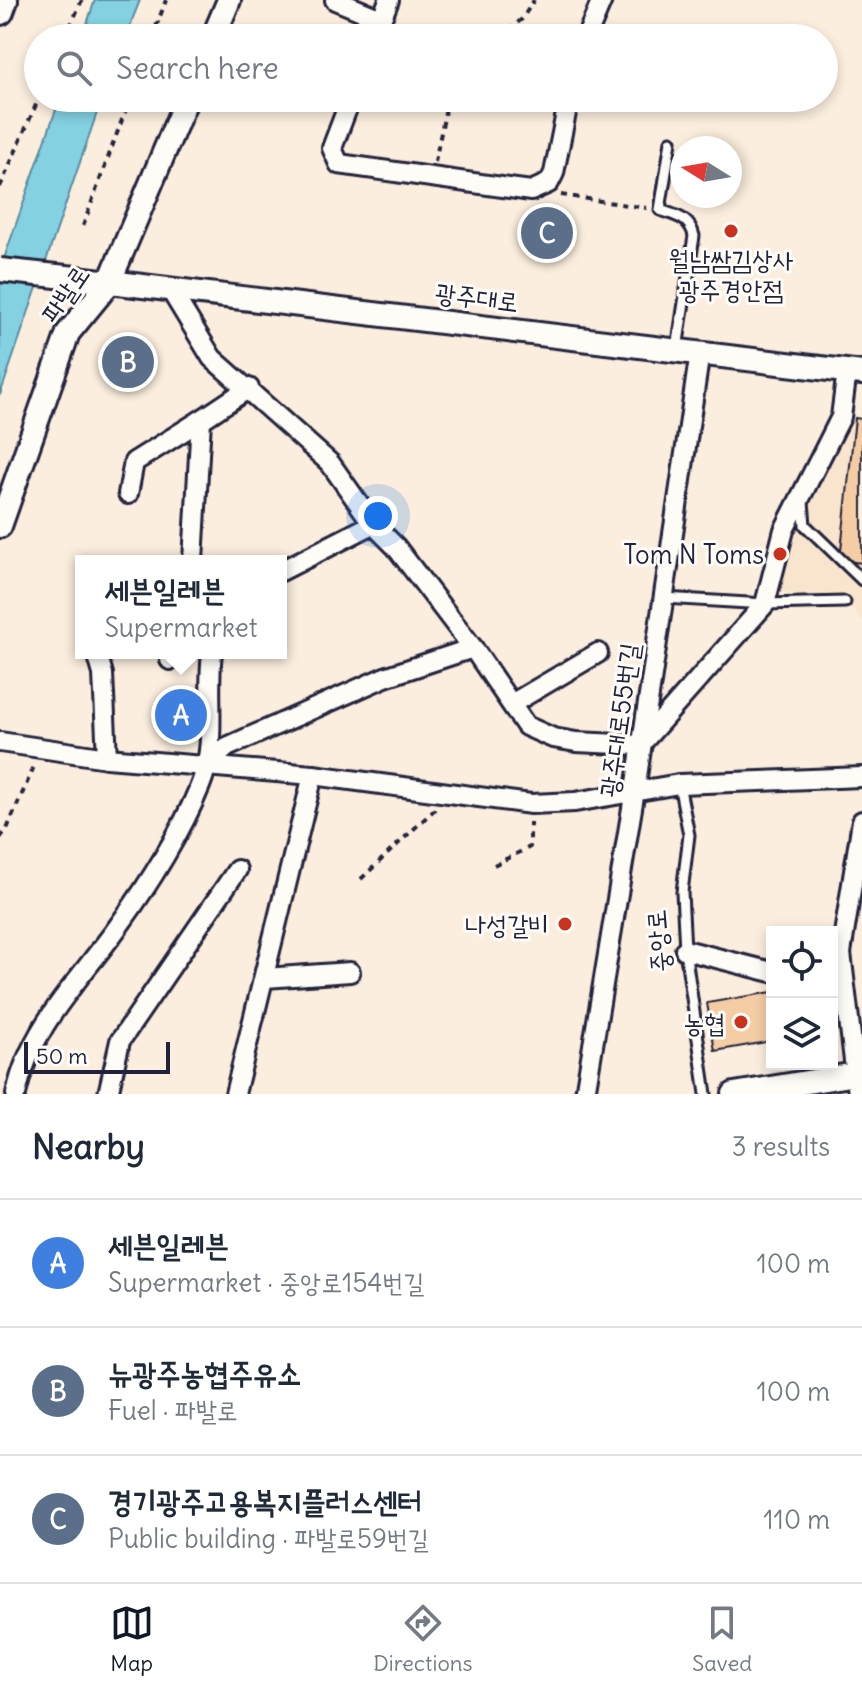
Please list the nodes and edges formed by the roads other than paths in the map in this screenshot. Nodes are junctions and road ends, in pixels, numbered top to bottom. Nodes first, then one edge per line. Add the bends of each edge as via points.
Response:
1 (4, 0) edge
2 (229, 0) edge
3 (335, 0) edge
4 (389, 0) edge
5 (602, 0) edge
6 (0, 11) edge
7 (381, 19) junction
8 (219, 24) edge
9 (379, 24) edge
10 (592, 24) edge
11 (181, 112) edge
12 (346, 112) edge
13 (566, 112) edge
14 (670, 147) edge
15 (0, 270) edge
16 (109, 283) junction
17 (170, 289) junction
18 (677, 349) junction
19 (700, 352) junction
20 (854, 372) edge
21 (249, 388) junction
22 (201, 420) junction
23 (803, 487) junction
24 (128, 494) dead end
25 (373, 524) junction
26 (0, 526) edge
27 (193, 555) edge
28 (287, 568) edge
29 (862, 580) edge
30 (664, 598) junction
31 (845, 602) dead end
32 (765, 604) junction
33 (473, 648) junction
34 (598, 653) dead end
35 (98, 659) edge
36 (212, 659) edge
37 (513, 703) junction
38 (0, 742) edge
39 (640, 745) junction
40 (107, 758) junction
41 (208, 764) junction
42 (313, 775) junction
43 (862, 777) edge
44 (679, 784) junction
45 (635, 790) junction
46 (862, 821) edge
47 (237, 870) dead end
48 (685, 950) junction
49 (766, 970) edge
50 (350, 972) dead end
51 (265, 978) junction
52 (838, 1001) edge
53 (859, 1081) edge
54 (16, 1094) edge
55 (108, 1094) edge
56 (235, 1094) edge
57 (585, 1094) edge
58 (706, 1094) edge
59 (734, 1094) edge

1 - 6 main road
2 - 8 street
3 - 7 street
4 - 7 street
5 - 10 street
7 - 9 street
11 - 16 street, 파발로
12 - 13 street via 332,148 339,164 531,191 541,189 554,173
14 - 18 lane via 660,210 684,218 694,236
15 - 16 street, 광주대로, bridge
16 - 17 street, 광주대로
16 - 26 street, 파발로 via 68,333
17 - 18 street, 광주대로
17 - 21 street via 212,358
18 - 19 street, 광주대로
19 - 20 street, 광주대로
19 - 30 street, 광주대로55번길
20 - 23 street via 841,417
21 - 22 street
21 - 25 street via 330,463
22 - 24 street via 134,462
22 - 27 street
23 - 29 lane via 805,525
23 - 32 street via 784,530
25 - 28 street
25 - 33 street
30 - 32 lane
30 - 39 street, 광주대로55번길
31 - 32 lane
32 - 39 street
33 - 37 street
33 - 41 street via 371,683 227,747
34 - 37 street
35 - 40 street
36 - 41 street
37 - 39 street via 526,726 545,735
38 - 40 street
39 - 45 street, 광주대로55번길
40 - 41 street
41 - 42 street
41 - 54 street via 143,890 34,1040
42 - 45 street via 531,804
42 - 51 street
43 - 44 street
44 - 45 street
44 - 48 lane, 중앙로 via 689,835 682,892
45 - 57 street, 광주대로55번길
46 - 52 street
47 - 55 street via 120,1041
48 - 49 street
48 - 58 lane, 중앙로
50 - 51 street
51 - 56 street
52 - 53 street
53 - 59 street

